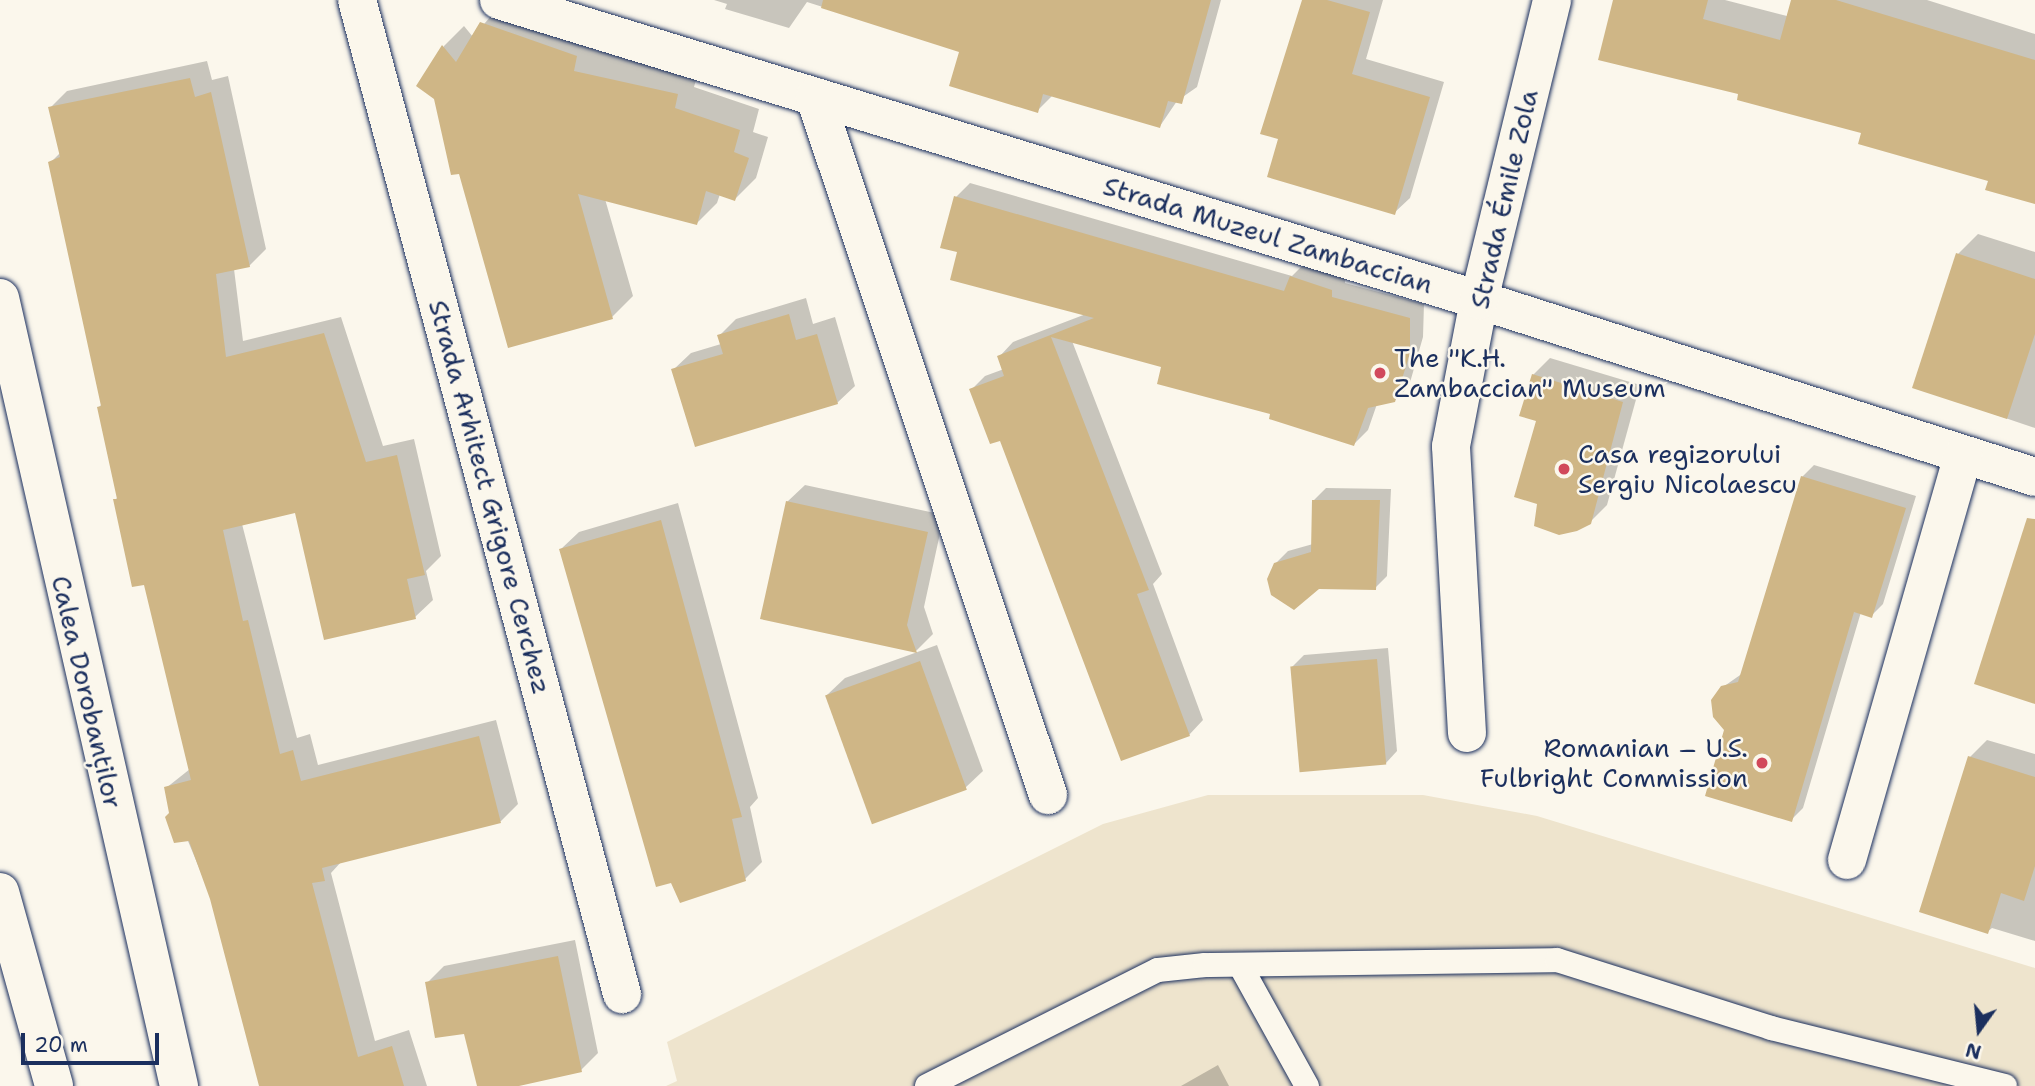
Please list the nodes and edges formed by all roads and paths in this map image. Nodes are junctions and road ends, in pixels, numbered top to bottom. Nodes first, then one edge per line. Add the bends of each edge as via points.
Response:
1 (357, 0) edge
2 (499, 0) edge
3 (1552, 0) edge
4 (815, 97) junction
5 (0, 298) edge
6 (1479, 300) junction
7 (1963, 455) junction
8 (2035, 477) edge
9 (1467, 733) dead end
10 (1048, 796) dead end
11 (1847, 860) dead end
12 (0, 892) edge
13 (1241, 967) junction
14 (622, 994) dead end
15 (54, 1086) edge
16 (179, 1086) edge
17 (927, 1086) edge
18 (1307, 1086) edge
19 (2004, 1086) edge

1 - 14 street, Strada Arhitect Grigore Cerchez
2 - 4 street, Strada Muzeul Zambaccian
3 - 6 street, Strada Émile Zola
4 - 6 street, Strada Muzeul Zambaccian
4 - 10 street
5 - 16 street, Calea Dorobanților
6 - 7 street, Strada Muzeul Zambaccian
6 - 9 street, Strada Émile Zola via 1451,446
7 - 8 street, Strada Muzeul Zambaccian
7 - 11 street
12 - 15 street
13 - 17 lane via 1158,970
13 - 18 lane
13 - 19 lane via 1557,960 1772,1028

